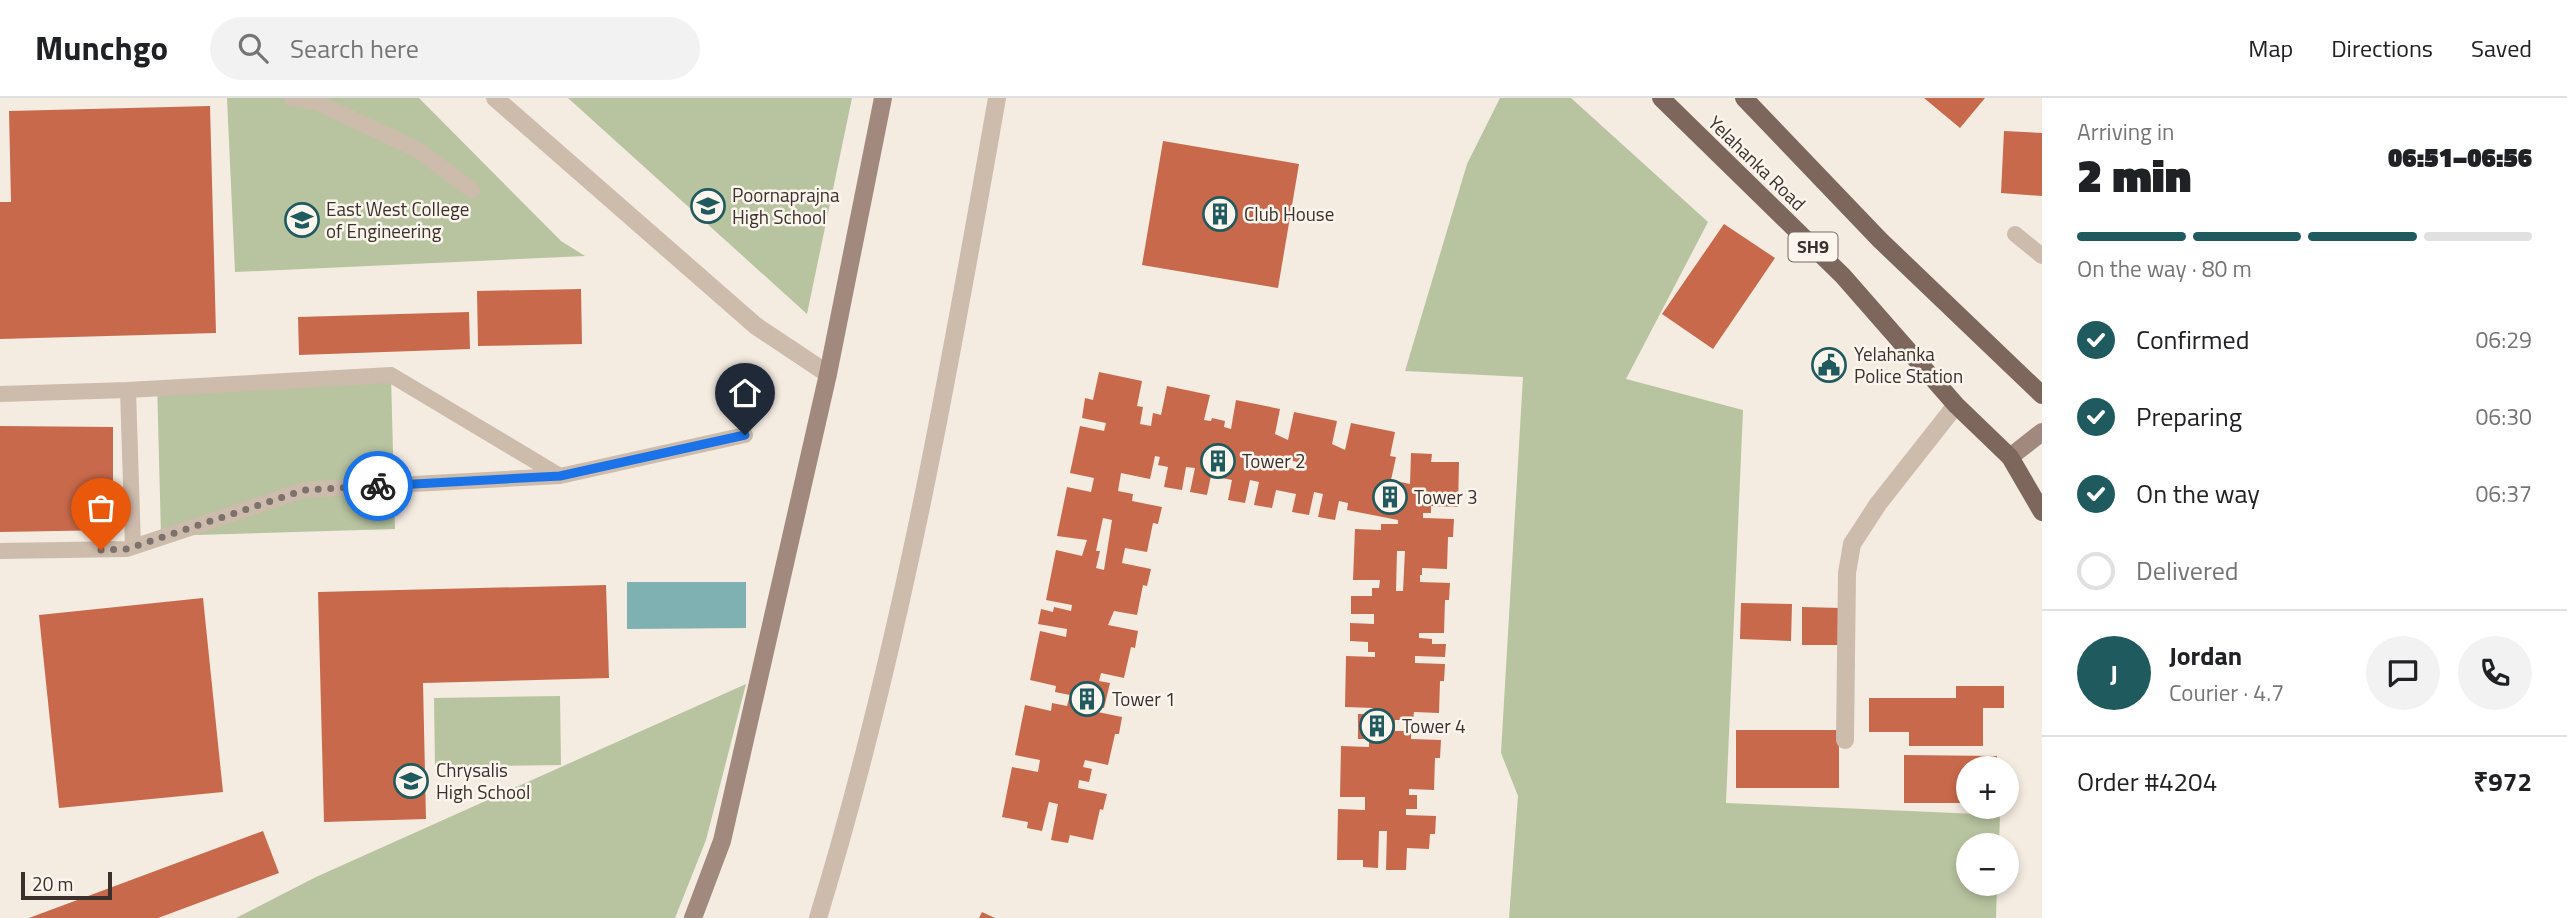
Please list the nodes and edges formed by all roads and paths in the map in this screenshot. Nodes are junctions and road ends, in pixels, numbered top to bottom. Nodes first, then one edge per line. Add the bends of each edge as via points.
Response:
1 (292, 98) edge
2 (495, 98) edge
3 (883, 98) edge
4 (997, 98) edge
5 (1661, 98) edge
6 (1744, 98) edge
7 (472, 190) dead end
8 (2015, 234) dead end
9 (2042, 256) edge
10 (828, 374) junction
11 (128, 390) junction
12 (0, 394) edge
13 (2042, 395) edge
14 (1956, 405) junction
15 (2042, 432) edge
16 (745, 435) dead end
17 (2010, 457) junction
18 (560, 476) junction
19 (2042, 512) edge
20 (133, 547) junction
21 (0, 551) edge
22 (1845, 740) dead end
23 (693, 918) edge
24 (818, 918) edge

1 - 7 lane via 316,102 418,150
2 - 10 street via 756,326
3 - 10 street
4 - 24 street via 939,416 874,714
5 - 14 main road, Yelahanka Road / SH9 via 1843,276
6 - 13 main road, Yelahanka Road / SH9 via 1880,240
8 - 9 lane
10 - 23 street via 722,841
11 - 12 lane
11 - 18 lane via 391,374
11 - 20 lane
14 - 17 main road, Yelahanka Road / SH9
14 - 22 street via 1852,544 1846,573
15 - 17 street
16 - 18 lane
17 - 19 main road, Yelahanka Road / SH9
18 - 20 lane via 304,490
20 - 21 lane

